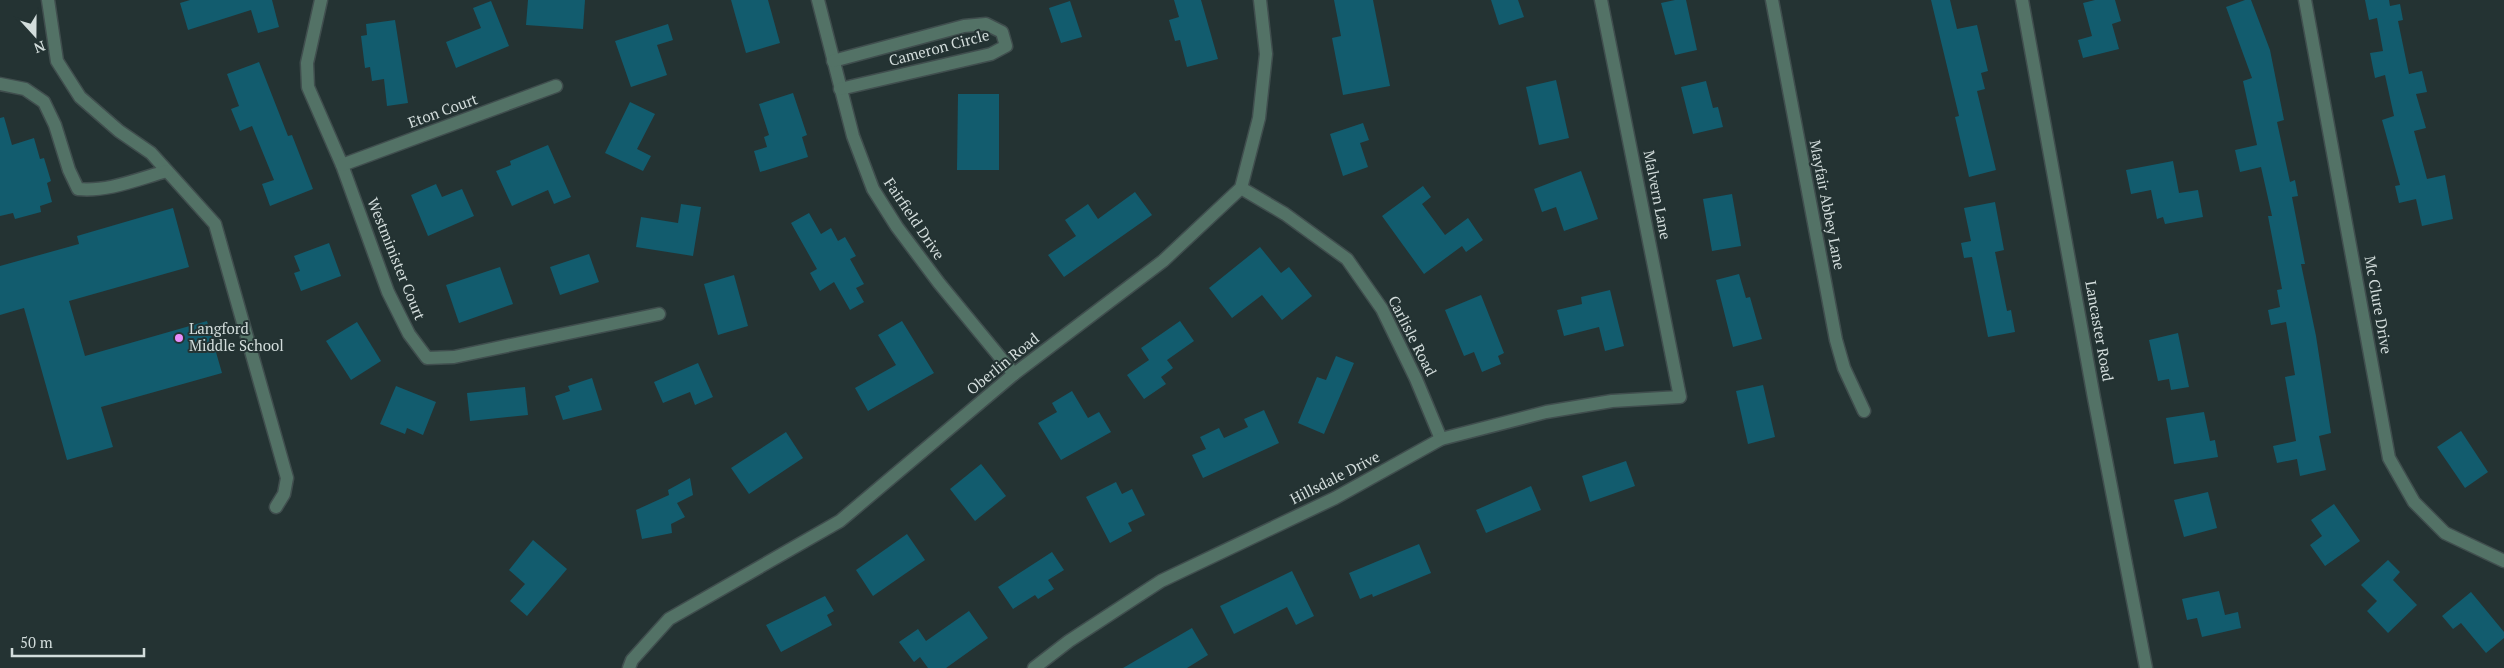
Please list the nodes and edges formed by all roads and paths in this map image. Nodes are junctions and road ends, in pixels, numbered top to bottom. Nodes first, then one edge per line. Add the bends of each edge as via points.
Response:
1 (48, 0) edge
2 (321, 0) edge
3 (818, 0) edge
4 (1260, 0) edge
5 (1601, 0) edge
6 (1772, 0) edge
7 (2022, 0) edge
8 (2305, 0) edge
9 (833, 61) junction
10 (0, 84) edge
11 (556, 86) dead end
12 (840, 90) junction
13 (342, 165) junction
14 (167, 171) junction
15 (1241, 188) junction
16 (659, 314) dead end
17 (1014, 374) junction
18 (1680, 397) joint
19 (1864, 411) dead end
20 (1441, 439) junction
21 (276, 507) dead end
22 (2504, 561) edge
23 (629, 668) edge
24 (1034, 668) edge
25 (2146, 668) edge

1 - 14 street via 57,61 80,97 150,153
2 - 13 street, Westminister Court via 307,63 308,87
3 - 9 street, Fairfield Drive
4 - 15 street via 1266,54 1259,118
5 - 18 street, Malvern Lane
6 - 19 street, Mayfair Abbey Lane via 1836,340 1844,368
7 - 25 street, Lancaster Road
8 - 22 street, Mc Clure Drive via 2388,458 2414,502 2444,533
9 - 12 street, Fairfield Drive
9 - 12 street, Cameron Circle via 964,26 986,24 1002,32 1006,46 991,54
10 - 14 street via 24,89 44,102 78,189 110,187
11 - 13 street, Eton Court
12 - 17 street, Fairfield Drive via 873,189 897,228
13 - 16 street, Westminister Court via 388,292 409,334 427,358 454,357
14 - 21 street via 215,224 287,478 284,494
15 - 17 street, Oberlin Road via 1163,260
15 - 20 street, Carlisle Road via 1285,214 1347,259 1382,309
17 - 23 street, Oberlin Road via 840,521 669,619 632,660
18 - 20 street, Hillsdale Drive via 1593,404 1546,412
20 - 24 street, Hillsdale Drive via 1335,498 1161,581

